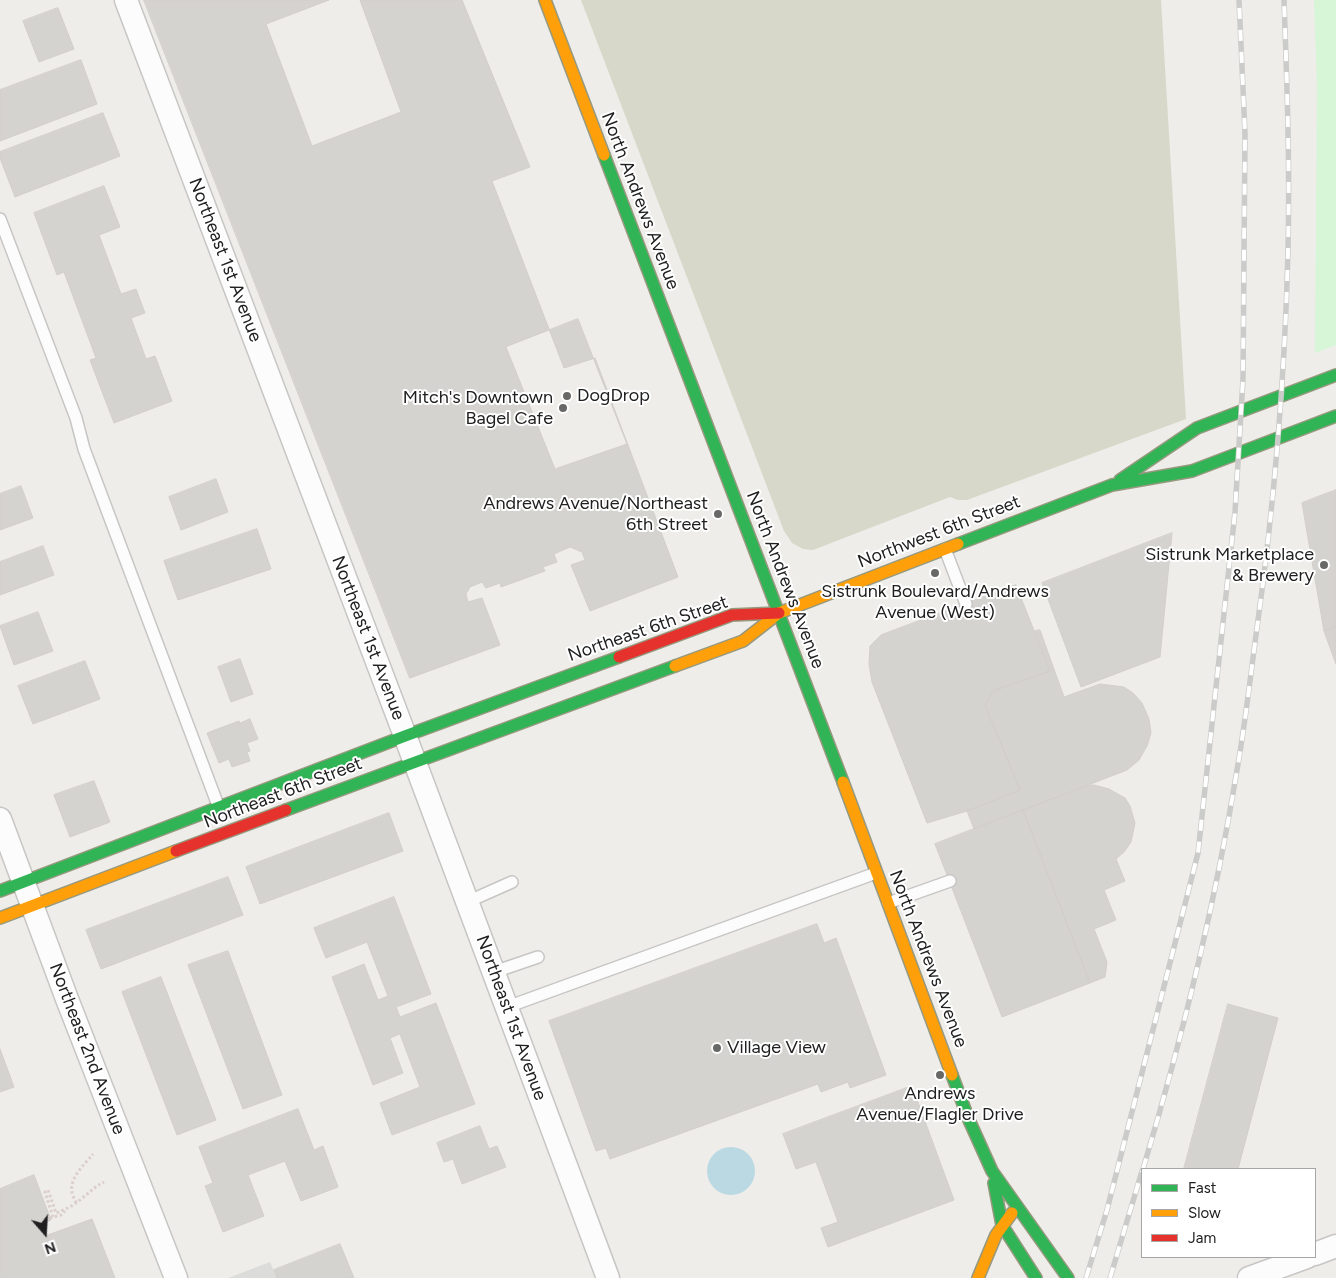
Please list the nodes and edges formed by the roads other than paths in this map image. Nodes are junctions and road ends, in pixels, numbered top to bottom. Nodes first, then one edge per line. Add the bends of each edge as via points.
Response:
1 (126, 0) edge
2 (545, 0) edge
3 (0, 219) edge
4 (1336, 375) edge
5 (1336, 416) edge
6 (1112, 484) junction
7 (945, 549) junction
8 (966, 604) dead end
9 (779, 613) junction
10 (405, 736) junction
11 (415, 761) junction
12 (219, 808) junction
13 (0, 819) edge
14 (877, 873) junction
15 (950, 881) dead end
16 (24, 882) junction
17 (512, 882) dead end
18 (0, 891) edge
19 (468, 902) junction
20 (888, 903) junction
21 (33, 906) junction
22 (0, 918) edge
23 (538, 956) dead end
24 (494, 972) junction
25 (507, 1007) junction
26 (992, 1172) junction
27 (1017, 1208) junction
28 (1002, 1225) junction
29 (1336, 1246) edge
30 (1316, 1254) edge
31 (1304, 1258) edge
32 (1032, 1274) edge
33 (176, 1278) edge
34 (608, 1278) edge
35 (978, 1278) edge
36 (1020, 1278) edge
37 (1068, 1278) edge
38 (1248, 1278) edge

1 - 10 street, Northeast 1st Avenue
2 - 9 street, North Andrews Avenue
3 - 12 lane
4 - 6 street, Northwest 6th Street via 1197,428
5 - 6 street, Northwest 6th Street via 1192,471
6 - 7 street, Northwest 6th Street
7 - 8 lane
7 - 9 street, Northwest 6th Street
9 - 10 street, Northeast 6th Street via 732,615
9 - 11 street, Northeast 6th Street via 737,644
9 - 14 street, North Andrews Avenue
10 - 11 street, Northeast 1st Avenue
10 - 12 street, Northeast 6th Street
11 - 19 street, Northeast 1st Avenue
11 - 21 street, Northeast 6th Street
12 - 16 street, Northeast 6th Street
13 - 16 street, Northeast 2nd Avenue
14 - 20 street, North Andrews Avenue
14 - 25 lane
15 - 20 lane
16 - 18 street, Northeast 6th Street
16 - 21 street, Northeast 2nd Avenue
17 - 19 lane
19 - 24 street, Northeast 1st Avenue
20 - 26 street, North Andrews Avenue via 969,1120
21 - 22 street, Northeast 6th Street
21 - 33 street, Northeast 2nd Avenue
23 - 24 lane
24 - 25 street, Northeast 1st Avenue
25 - 34 street, Northeast 1st Avenue
26 - 27 street, North Andrews Avenue
26 - 28 street, North Andrews Avenue
27 - 28 street
27 - 37 street, North Andrews Avenue
28 - 32 street, North Andrews Avenue
28 - 35 street
29 - 30 street
31 - 38 street
32 - 36 street

